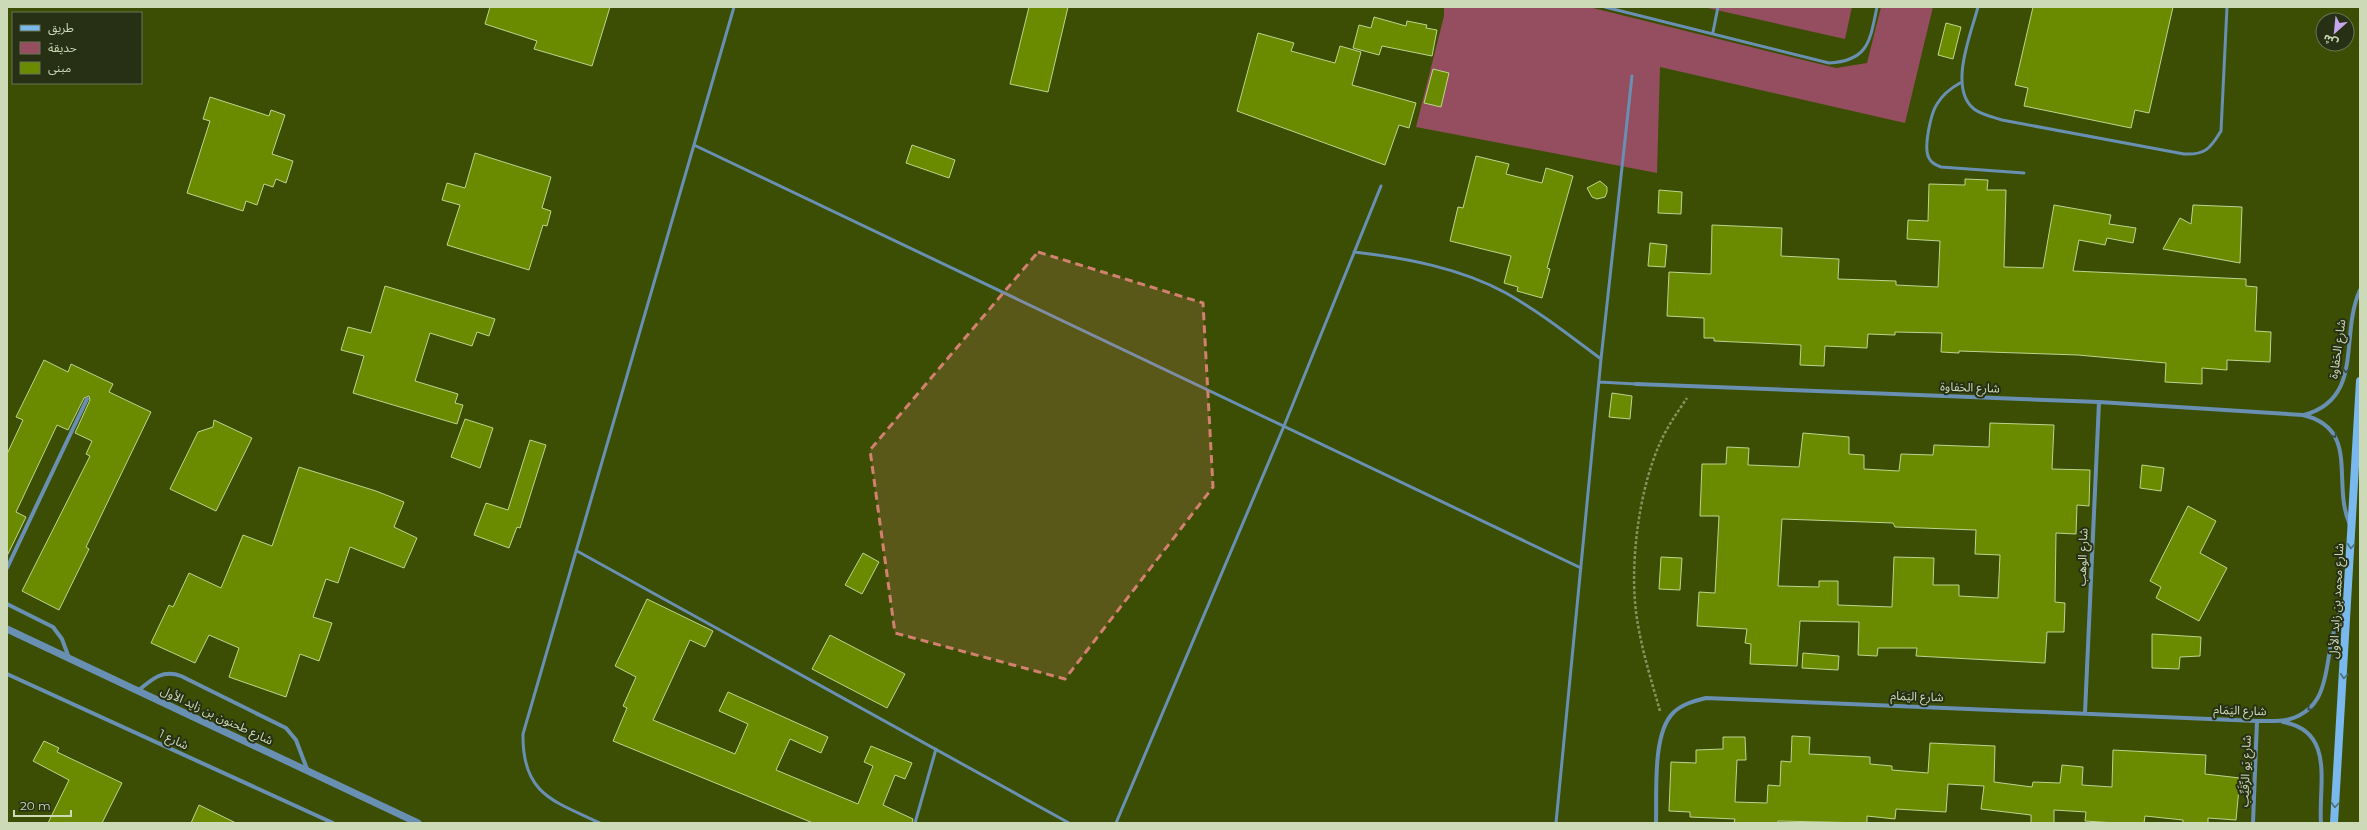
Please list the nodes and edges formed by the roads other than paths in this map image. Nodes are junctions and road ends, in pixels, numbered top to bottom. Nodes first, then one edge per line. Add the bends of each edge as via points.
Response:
1 (734, 7) edge
2 (1605, 7) edge
3 (1718, 7) edge
4 (1877, 7) edge
5 (1978, 7) edge
6 (2227, 7) edge
7 (1713, 32) junction
8 (1632, 76) dead end
9 (1960, 83) junction
10 (694, 145) junction
11 (2024, 173) dead end
12 (1381, 186) dead end
13 (1354, 252) junction
14 (2360, 290) edge
15 (1601, 359) junction
16 (2360, 381) edge
17 (1599, 382) junction
18 (1636, 384) joint
19 (87, 399) dead end
20 (2099, 402) junction
21 (2303, 415) junction
22 (1284, 426) junction
23 (2352, 530) junction
24 (577, 552) junction
25 (7, 568) edge
26 (1582, 568) junction
27 (2349, 594) junction
28 (7, 604) edge
29 (7, 629) edge
30 (69, 658) junction
31 (7, 674) edge
32 (139, 690) junction
33 (2085, 713) junction
34 (2257, 721) junction
35 (2277, 721) junction
36 (936, 749) junction
37 (307, 770) junction
38 (333, 823) edge
39 (418, 823) edge
40 (600, 823) edge
41 (915, 823) edge
42 (1069, 823) edge
43 (1116, 823) edge
44 (1556, 823) edge
45 (1656, 823) edge
46 (2252, 823) edge
47 (2321, 823) edge
48 (2334, 823) edge

1 - 10 lane
2 - 7 lane
3 - 7 lane
4 - 7 lane via 1870,40 1860,54 1846,62 1829,63
5 - 9 lane
6 - 9 lane via 2221,131 2212,146 2198,155 2176,153 1987,116 1974,109 1964,97
8 - 15 lane
9 - 11 lane via 1943,95 1933,111 1926,147 1928,157 1935,165 1941,167
10 - 22 lane
10 - 24 lane
12 - 13 lane
13 - 15 lane via 1428,265 1484,283 1525,304
13 - 22 lane
14 -> 21 street, شارع الحَفاوة via 2350,329 2345,378 2339,392 2328,404 2315,412
15 - 17 lane
16 - 23 main road, شارع محمد بن زايد الأول
17 - 18 lane
17 - 26 lane
18 - 20 street, شارع الحَفاوة
19 - 25 street
20 - 21 street, شارع الحَفاوة
20 - 33 street, شارع الوهب
21 -> 23 street, شارع الحَفاوة via 2317,418 2336,436 2340,449 2341,497
22 - 26 lane
22 - 43 lane
23 -> 27 main road, شارع محمد بن زايد الأول
24 - 36 lane
24 - 40 lane via 523,734 523,753 528,772 538,788 552,801
26 - 44 lane
27 -> 35 street, شارع اليَمَام via 2334,628 2322,694 2314,706 2302,714 2289,720
27 -> 48 main road, شارع محمد بن زايد الأول
28 - 30 street via 53,627 62,639
29 - 30 street, شارع طحنون بن زايد الأول
30 - 32 street, شارع طحنون بن زايد الأول
31 - 38 street, شارع 1
32 - 37 street, شارع طحنون بن زايد الأول
32 - 37 street via 160,675 168,673 181,676 286,728 296,740
33 - 34 street, شارع اليَمَام
33 - 45 street, شارع اليَمَام via 1706,698 1688,702 1673,712 1664,726 1660,742
34 - 35 street, شارع اليَمَام
34 - 46 street, شارع يَو الرِّقَيِّب
35 - 47 street, شارع اليَمَام via 2301,728 2311,736 2318,747 2322,760
36 - 41 lane
36 - 42 lane
37 - 39 street, شارع طحنون بن زايد الأول

